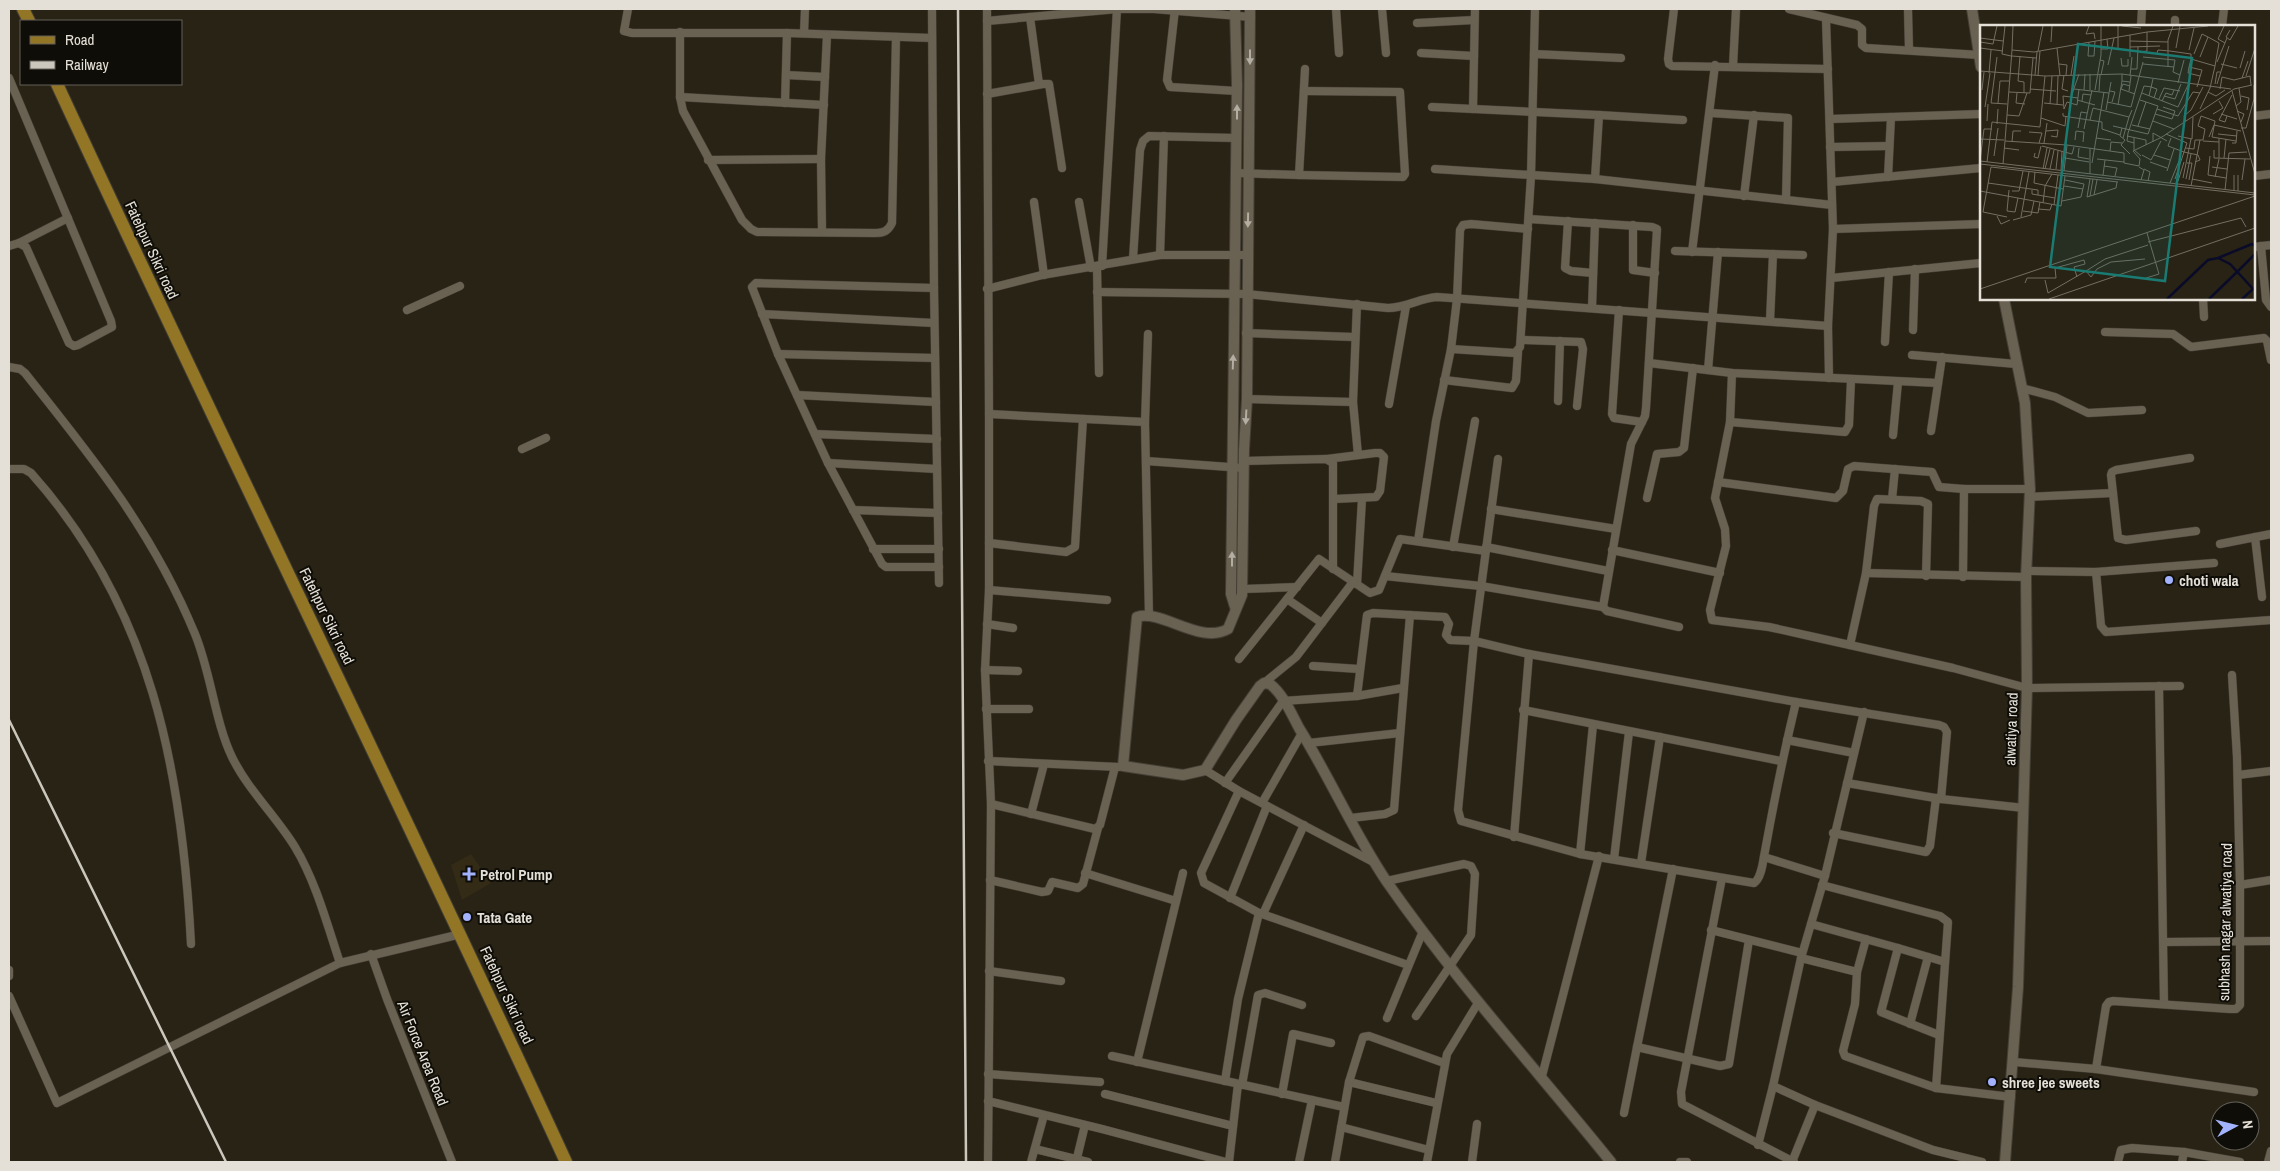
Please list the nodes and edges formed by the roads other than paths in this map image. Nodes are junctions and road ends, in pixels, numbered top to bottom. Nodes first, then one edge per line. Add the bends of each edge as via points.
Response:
1 (628, 9) edge
2 (804, 9) edge
3 (932, 9) edge
4 (987, 9) edge
5 (1116, 9) edge
6 (1336, 9) edge
7 (1382, 9) edge
8 (1475, 9) edge
9 (1535, 9) edge
10 (1674, 9) edge
11 (1736, 9) edge
12 (1789, 9) edge
13 (1908, 9) edge
14 (1972, 9) edge
15 (2142, 9) edge
16 (2224, 9) edge
17 (1175, 10) edge
18 (1235, 12) edge
19 (1250, 13) edge
20 (1030, 17) junction
21 (1826, 18) junction
22 (1474, 20) junction
23 (987, 21) junction
24 (1417, 23) dead end
25 (2141, 25) edge
26 (2222, 25) edge
27 (680, 32) junction
28 (787, 33) junction
29 (804, 34) junction
30 (826, 35) junction
31 (896, 37) junction
32 (932, 38) junction
33 (1909, 50) junction
34 (1339, 53) dead end
35 (1386, 53) dead end
36 (1420, 53) dead end
37 (1534, 54) junction
38 (1980, 55) edge
39 (1474, 56) junction
40 (1621, 58) dead end
41 (1716, 66) junction
42 (1733, 66) junction
43 (1305, 69) dead end
44 (1828, 69) junction
45 (786, 75) junction
46 (825, 77) junction
47 (9, 78) edge
48 (1039, 84) junction
49 (57, 85) edge
50 (1237, 91) junction
51 (1304, 91) junction
52 (987, 94) junction
53 (680, 97) junction
54 (785, 103) junction
55 (824, 104) junction
56 (1432, 107) dead end
57 (1472, 109) junction
58 (1532, 111) junction
59 (1711, 112) junction
60 (1980, 114) edge
61 (2271, 114) edge
62 (1754, 115) junction
63 (1599, 116) junction
64 (1891, 116) junction
65 (2255, 116) edge
66 (1830, 119) junction
67 (1683, 120) dead end
68 (1164, 136) junction
69 (1236, 138) junction
70 (1889, 146) junction
71 (1830, 147) junction
72 (821, 159) junction
73 (708, 160) junction
74 (1062, 168) dead end
75 (1980, 168) edge
76 (1435, 169) dead end
77 (1236, 173) junction
78 (1249, 174) junction
79 (2271, 174) edge
80 (1299, 175) junction
81 (1531, 176) junction
82 (2255, 176) edge
83 (1888, 177) junction
84 (1595, 179) junction
85 (1832, 182) junction
86 (1699, 192) junction
87 (1744, 196) junction
88 (1786, 200) junction
89 (1034, 202) dead end
90 (1079, 202) dead end
91 (1832, 205) junction
92 (68, 218) junction
93 (1529, 219) junction
94 (1568, 221) junction
95 (1595, 223) junction
96 (1980, 224) edge
97 (1633, 225) junction
98 (1528, 229) junction
99 (1833, 229) junction
100 (822, 231) junction
101 (19, 243) junction
102 (2271, 245) edge
103 (9, 246) edge
104 (2257, 247) edge
105 (1675, 251) dead end
106 (1692, 252) junction
107 (1718, 252) junction
108 (1773, 254) junction
109 (1160, 255) junction
110 (1235, 255) junction
111 (1247, 255) junction
112 (1803, 255) dead end
113 (1133, 259) junction
114 (1980, 263) edge
115 (1096, 267) junction
116 (1915, 269) junction
117 (1889, 272) junction
118 (1593, 273) junction
119 (1655, 274) junction
120 (1044, 275) junction
121 (1831, 278) junction
122 (460, 286) dead end
123 (934, 288) junction
124 (987, 289) junction
125 (1097, 292) junction
126 (1234, 294) junction
127 (1246, 294) junction
128 (1457, 299) junction
129 (2004, 300) edge
130 (2203, 300) edge
131 (1357, 304) junction
132 (1524, 304) junction
133 (1406, 306) junction
134 (2271, 306) edge
135 (1592, 308) junction
136 (407, 310) dead end
137 (1619, 310) junction
138 (1652, 312) junction
139 (762, 314) junction
140 (1713, 316) junction
141 (2204, 317) dead end
142 (1770, 321) junction
143 (934, 323) junction
144 (1828, 326) junction
145 (1913, 330) dead end
146 (2104, 332) dead end
147 (1148, 334) dead end
148 (1246, 334) junction
149 (1354, 337) junction
150 (1521, 340) junction
151 (1560, 341) junction
152 (1885, 342) dead end
153 (1450, 349) junction
154 (1518, 352) junction
155 (778, 354) junction
156 (1912, 355) dead end
157 (935, 358) junction
158 (1942, 358) junction
159 (2271, 360) edge
160 (1649, 363) junction
161 (2016, 364) junction
162 (9, 367) edge
163 (1693, 368) junction
164 (1708, 370) junction
165 (1732, 372) junction
166 (1099, 373) dead end
167 (1829, 378) junction
168 (1444, 380) junction
169 (1851, 380) junction
170 (1898, 382) junction
171 (1938, 383) junction
172 (2022, 388) junction
173 (797, 395) junction
174 (1247, 399) junction
175 (1558, 401) dead end
176 (936, 402) junction
177 (1353, 402) junction
178 (1389, 404) dead end
179 (1578, 406) dead end
180 (2142, 410) dead end
181 (989, 414) junction
182 (1083, 419) junction
183 (1475, 421) dead end
184 (1145, 422) junction
185 (1642, 422) junction
186 (1730, 422) junction
187 (1931, 431) dead end
188 (815, 434) junction
189 (1893, 435) dead end
190 (546, 438) dead end
191 (937, 439) junction
192 (522, 449) dead end
193 (1358, 455) junction
194 (2190, 458) dead end
195 (1326, 459) junction
196 (1498, 459) dead end
197 (1146, 461) junction
198 (828, 463) junction
199 (1244, 464) junction
200 (1232, 468) junction
201 (9, 469) edge
202 (937, 469) junction
203 (1894, 469) junction
204 (1718, 482) junction
205 (1964, 488) junction
206 (2029, 493) junction
207 (2113, 493) junction
208 (1647, 498) dead end
209 (1334, 499) junction
210 (1362, 499) junction
211 (1892, 499) junction
212 (1491, 509) junction
213 (853, 510) junction
214 (938, 513) junction
215 (1616, 529) junction
216 (2196, 531) dead end
217 (2271, 534) edge
218 (2255, 537) junction
219 (1418, 541) junction
220 (989, 544) junction
221 (2220, 544) dead end
222 (1453, 547) junction
223 (873, 549) junction
224 (939, 549) junction
225 (1486, 549) junction
226 (1612, 550) junction
227 (2214, 563) dead end
228 (939, 567) junction
229 (1334, 569) junction
230 (1608, 572) junction
231 (2096, 572) junction
232 (1720, 573) junction
233 (1866, 573) junction
234 (2026, 574) junction
235 (1385, 576) junction
236 (1926, 576) junction
237 (1963, 577) junction
238 (939, 583) dead end
239 (1355, 583) junction
240 (1481, 586) junction
241 (1297, 587) junction
242 (1243, 589) junction
243 (989, 590) junction
244 (2262, 597) dead end
245 (1287, 599) junction
246 (1107, 600) dead end
247 (1235, 607) junction
248 (1603, 607) junction
249 (1410, 615) junction
250 (1149, 617) junction
251 (2271, 620) edge
252 (1322, 623) junction
253 (987, 624) junction
254 (1679, 627) dead end
255 (1013, 628) dead end
256 (1474, 641) junction
257 (1850, 645) junction
258 (1529, 654) junction
259 (1239, 659) dead end
260 (1313, 666) dead end
261 (1359, 669) junction
262 (985, 670) junction
263 (1018, 671) dead end
264 (2232, 675) dead end
265 (1264, 683) junction
266 (2159, 686) junction
267 (2180, 686) dead end
268 (1403, 688) junction
269 (2027, 688) junction
270 (1357, 696) junction
271 (1283, 701) junction
272 (1796, 702) junction
273 (986, 709) junction
274 (1029, 709) dead end
275 (1523, 710) junction
276 (1864, 712) junction
277 (1593, 725) junction
278 (1629, 732) junction
279 (1302, 733) junction
280 (1400, 733) junction
281 (1660, 737) junction
282 (1787, 740) junction
283 (1309, 743) junction
284 (1854, 753) junction
285 (988, 761) junction
286 (1782, 761) junction
287 (1044, 764) junction
288 (1119, 767) junction
289 (1204, 770) junction
290 (2271, 771) edge
291 (2238, 775) junction
292 (1225, 783) junction
293 (1847, 783) junction
294 (1239, 791) junction
295 (1938, 798) junction
296 (991, 804) junction
297 (1265, 805) junction
298 (2024, 808) junction
299 (1031, 814) junction
300 (1350, 818) junction
301 (1304, 825) junction
302 (1098, 828) junction
303 (1834, 833) junction
304 (1514, 837) junction
305 (1580, 854) junction
306 (1599, 856) junction
307 (1764, 857) junction
308 (1614, 858) junction
309 (1375, 863) junction
310 (1641, 863) junction
311 (1673, 869) junction
312 (1085, 873) junction
313 (1182, 873) dead end
314 (1825, 876) junction
315 (1722, 878) junction
316 (990, 880) junction
317 (2271, 880) edge
318 (1387, 881) junction
319 (1822, 885) junction
320 (2240, 885) junction
321 (1230, 898) junction
322 (1176, 901) junction
323 (1261, 913) junction
324 (1811, 924) junction
325 (1711, 930) junction
326 (1423, 931) junction
327 (462, 934) junction
328 (1866, 939) junction
329 (1749, 940) junction
330 (2271, 941) edge
331 (2165, 942) junction
332 (2241, 943) junction
333 (192, 944) dead end
334 (1898, 948) junction
335 (371, 954) junction
336 (1802, 955) junction
337 (1928, 957) junction
338 (1946, 962) junction
339 (340, 963) junction
340 (1408, 965) junction
341 (1450, 968) junction
342 (9, 970) edge
343 (989, 971) junction
344 (1857, 972) junction
345 (9, 976) edge
346 (1061, 981) dead end
347 (9, 996) edge
348 (1478, 1003) junction
349 (2164, 1004) junction
350 (1302, 1006) dead end
351 (1416, 1016) dead end
352 (1387, 1018) dead end
353 (1910, 1024) junction
354 (1939, 1035) junction
355 (1331, 1043) dead end
356 (1637, 1047) junction
357 (1112, 1056) dead end
358 (1688, 1058) junction
359 (1137, 1062) junction
360 (2014, 1062) junction
361 (1444, 1063) junction
362 (2096, 1069) junction
363 (988, 1074) junction
364 (1542, 1076) junction
365 (1224, 1081) junction
366 (1100, 1082) dead end
367 (1349, 1082) junction
368 (1240, 1085) junction
369 (1773, 1086) junction
370 (1936, 1088) junction
371 (2254, 1092) dead end
372 (1105, 1094) dead end
373 (1282, 1094) junction
374 (2011, 1097) junction
375 (1312, 1100) junction
376 (988, 1101) junction
377 (1436, 1103) junction
378 (1815, 1105) junction
379 (1344, 1107) junction
380 (1624, 1113) dead end
381 (1044, 1115) junction
382 (1477, 1124) dead end
383 (1085, 1125) junction
384 (1233, 1126) junction
385 (1341, 1127) junction
386 (1758, 1145) junction
387 (1034, 1149) junction
388 (1429, 1150) junction
389 (2271, 1151) edge
390 (2184, 1152) junction
391 (1076, 1161) edge
392 (452, 1162) edge
393 (566, 1162) edge
394 (988, 1162) edge
395 (1031, 1162) edge
396 (1088, 1162) edge
397 (1228, 1162) edge
398 (1300, 1162) edge
399 (1335, 1162) edge
400 (1427, 1162) edge
401 (1472, 1162) edge
402 (1611, 1162) edge
403 (1680, 1162) edge
404 (1687, 1162) edge
405 (1793, 1162) edge
406 (1982, 1162) edge
407 (2006, 1162) edge
408 (2118, 1162) edge
409 (2182, 1162) edge
410 (2240, 1162) edge
411 (2268, 1162) edge

1 - 27 street via 624,31
2 - 29 street
3 - 32 street
4 - 23 street
5 - 17 street
5 - 20 street
5 - 115 street
6 - 34 street
7 - 35 street
8 - 22 street
9 - 37 street
10 - 41 street via 1669,64
11 - 42 street
12 - 21 street
13 - 33 street
14 - 38 street
15 - 25 street
16 - 26 street
17 - 18 street
17 - 50 street via 1167,80 1170,87
18 - 19 street
18 - 50 street
19 -> 78 street
20 - 23 street
20 - 48 street
21 - 33 street via 1860,26 1864,47
21 - 44 street
22 - 24 street
22 - 39 street
23 - 52 street
27 - 28 street
27 - 53 street
28 - 29 street
28 - 45 street
29 - 30 street
30 - 31 street
30 - 46 street
31 - 32 street
31 - 100 street via 892,223 883,233
32 - 123 street
33 - 38 street
36 - 39 street
37 - 40 street
37 - 58 street
39 - 57 street
41 - 42 street
41 - 59 street
42 - 44 street
43 - 51 street
44 - 66 street
45 - 46 street
45 - 54 street
46 - 55 street
47 - 92 street
48 - 52 street
48 - 74 street via 1049,84
49 - 327 main road, Fatehpur Sikri road
69 -> 50 street
51 - 80 street
51 - 80 street via 1400,92 1405,174 1403,177
52 - 124 street
53 - 54 street
53 - 73 street via 683,111
54 - 55 street
55 - 72 street
56 - 57 street
57 - 58 street
58 - 63 street
58 - 81 street
59 - 62 street
59 - 86 street
60 - 64 street
61 - 65 street
62 - 87 street
62 - 88 street via 1788,118
63 - 67 street
63 - 84 street
64 - 66 street
64 - 70 street
66 - 71 street
68 - 69 street
68 - 109 street
68 - 113 street via 1149,136 1140,150
69 - 77 street
70 - 71 street
70 - 83 street
71 - 85 street
72 - 73 street
72 - 100 street
73 - 100 street via 751,230
75 - 83 street
76 - 81 street
77 - 78 street
77 - 110 street
78 - 80 street
78 -> 111 street
79 - 82 street
81 - 84 street
81 - 93 street
83 - 85 street
84 - 86 street
85 - 91 street
86 - 87 street
86 - 106 street
87 - 88 street
88 - 91 street
89 - 120 street
90 - 115 street
91 - 99 street
92 - 101 street
92 - 101 street via 111,321 109,330 78,345 69,343 26,247
93 - 94 street
93 - 98 street
94 - 95 street
94 - 118 street via 1565,268
95 - 97 street
95 - 118 street
96 - 99 street
97 - 119 street via 1633,270
97 - 119 street via 1657,229
98 - 128 street via 1463,225 1460,230
98 - 132 street
99 - 121 street
101 - 103 street
102 - 104 street
104 - 134 street via 2266,300
105 - 106 street
106 - 107 street
107 - 108 street
107 - 140 street
108 - 112 street
108 - 142 street
109 - 110 street
109 - 113 street
110 - 111 street
110 - 126 street
111 - 127 street
113 - 115 street
114 - 116 street
115 - 120 street
115 - 125 street
116 - 117 street
116 - 145 street
117 - 121 street
117 - 152 street
118 - 135 street
119 - 138 street
120 - 124 street
121 - 144 street
122 - 136 street
123 - 139 street via 754,283 752,290
123 - 143 street
124 - 181 street
125 - 126 street
125 - 166 street
126 - 127 street
200 -> 126 street
127 - 131 street
127 - 148 street
128 - 132 street
128 - 133 street via 1430,298
128 - 153 street
129 - 161 street, alwatiya road
130 - 141 street
131 - 133 street via 1388,308
131 - 149 street
132 - 135 street
132 - 150 street
133 - 178 street
135 - 137 street
137 - 138 street
137 - 185 street via 1612,414 1619,419
138 - 140 street
138 - 160 street
139 - 143 street
139 - 155 street
140 - 142 street
140 - 164 street
142 - 144 street
143 - 157 street
144 - 167 street
146 - 159 street via 2174,334 2191,347 2264,338
147 - 184 street
148 - 149 street
148 - 174 street
149 - 177 street
150 - 151 street
150 - 154 street
151 - 175 street
151 - 179 street via 1582,344
153 - 154 street
153 - 168 street
154 - 168 street via 1516,381 1512,388
155 - 157 street
155 - 173 street
156 - 158 street
157 - 176 street
158 - 161 street
158 - 171 street
160 - 163 street
160 - 185 street
161 - 172 street, alwatiya road
162 - 339 street via 25,373 103,470 168,574 202,652 233,759 302,860
163 - 164 street
163 - 208 street via 1684,448 1679,452 1657,454
164 - 165 street
165 - 167 street
165 - 186 street
167 - 169 street
168 - 219 street
169 - 170 street
169 - 186 street via 1845,432
170 - 171 street
170 - 189 street
171 - 187 street
172 - 180 street via 2055,397 2088,414
172 - 206 street, alwatiya road
173 - 176 street
173 - 188 street
174 - 177 street
174 -> 199 street
176 - 191 street
177 - 193 street
181 - 182 street
181 - 220 street
182 - 184 street
182 - 220 street via 1075,547 1066,552
183 - 222 street
184 - 197 street
185 - 215 street via 1631,444
186 - 204 street
188 - 191 street
188 - 198 street
190 - 192 street
191 - 202 street
193 - 195 street
193 - 210 street via 1380,453 1384,457 1379,495
194 - 207 street via 2113,471
195 - 199 street
195 - 209 street via 1333,463
196 - 212 street
197 - 200 street
197 - 250 street
198 - 202 street
198 - 213 street
199 - 200 street
199 - 242 street
247 -> 200 street via 1231,594
201 - 333 street via 31,472 72,526 114,592 134,635 171,762
202 - 214 street
203 - 204 street via 1851,467 1846,473 1843,491 1836,498
203 - 205 street via 1932,472 1938,487
203 - 211 street
204 - 232 street via 1716,504 1725,529 1726,546
205 - 206 street
205 - 237 street
206 - 207 street
206 - 234 street, alwatiya road
207 - 216 street via 2117,535 2122,540
209 - 210 street
209 - 229 street
210 - 239 street
211 - 233 street via 1874,501
211 - 236 street via 1928,504
212 - 215 street
212 - 225 street
213 - 214 street
213 - 223 street
214 - 224 street
215 - 226 street
217 - 218 street
218 - 221 street
218 - 244 street
219 - 222 street
219 - 235 street via 1403,538 1398,541
220 - 243 street
222 - 225 street
223 - 224 street
223 - 228 street via 884,566
224 - 228 street
225 - 230 street
225 - 240 street
226 - 230 street
226 - 232 street
227 - 231 street
228 - 238 street
229 - 239 street
229 - 241 street via 1322,560 1315,560
230 - 248 street
231 - 234 street
231 - 251 street via 2101,626 2106,632
232 - 257 street via 1710,610 1712,620 1769,627
233 - 236 street
233 - 257 street
234 - 237 street
234 - 269 street, alwatiya road
235 - 239 street via 1379,590 1374,593
235 - 240 street
236 - 237 street
239 - 252 street
240 - 248 street
240 - 256 street
241 - 242 street
241 - 245 street
242 - 247 street
243 - 246 street
243 - 253 street
245 - 252 street
245 - 259 street
247 - 250 street via 1228,629 1214,634
248 - 254 street via 1607,611
249 - 256 street via 1445,617 1449,624 1448,639
249 - 261 street via 1367,616
249 - 268 street
250 - 288 street via 1140,616 1136,620
252 - 265 street via 1296,657
253 - 255 street
253 - 262 street
256 - 258 street
256 - 304 street via 1458,816 1464,823
257 - 269 street
258 - 272 street
258 - 275 street
260 - 261 street
261 - 270 street
262 - 263 street
262 - 273 street
264 - 291 street, subhash nagar alwatiya road
265 - 271 street via 1274,687
265 - 289 street
266 - 267 street
266 - 269 street
266 - 331 street
268 - 270 street
268 - 280 street
269 - 298 street, alwatiya road
270 - 271 street
271 - 279 street
271 - 292 street
272 - 276 street
272 - 282 street
273 - 274 street
273 - 285 street
275 - 277 street
275 - 304 street
276 - 284 street
276 - 295 street via 1944,727 1947,738
277 - 278 street
277 - 305 street
278 - 281 street
278 - 308 street
279 - 283 street
279 - 297 street
280 - 283 street
280 - 300 street via 1394,810
281 - 286 street
281 - 310 street
282 - 284 street
282 - 286 street
283 - 300 street
284 - 293 street
285 - 287 street
285 - 296 street
286 - 307 street
287 - 288 street
287 - 299 street
288 - 289 street via 1183,775
288 - 302 street
289 - 292 street
290 - 291 street
291 - 320 street, subhash nagar alwatiya road
292 - 294 street
293 - 295 street
293 - 303 street
294 - 297 street
294 - 321 street via 1201,876 1204,883
295 - 298 street
295 - 303 street via 1930,846 1926,852
296 - 299 street
296 - 316 street
297 - 301 street
297 - 321 street
298 - 360 street, alwatiya road
299 - 302 street via 1090,829
300 - 309 street
301 - 309 street
301 - 323 street
302 - 312 street
303 - 314 street
304 - 305 street
305 - 306 street
306 - 308 street
306 - 364 street
307 - 314 street
307 - 315 street via 1756,882
308 - 310 street
309 - 318 street
310 - 311 street
311 - 315 street
311 - 356 street
312 - 316 street via 1078,888 1052,882 1048,890 1042,892
312 - 322 street
313 - 322 street
314 - 319 street
315 - 325 street
316 - 343 street
317 - 320 street
318 - 326 street
318 - 341 street via 1464,864 1474,868 1471,935
319 - 324 street
319 - 338 street via 1945,918 1948,927
320 - 332 street, subhash nagar alwatiya road
321 - 323 street
322 - 359 street
323 - 340 street
323 - 365 street via 1238,999
324 - 328 street
324 - 336 street
325 - 329 street
325 - 358 street
326 - 340 street
326 - 341 street
327 - 335 street
327 - 393 main road, Fatehpur Sikri road
328 - 334 street
328 - 344 street
329 - 336 street
329 - 358 street via 1731,1061 1725,1066
330 - 332 street
331 - 332 street
331 - 349 street
332 - 349 street, subhash nagar alwatiya road via 2241,998 2236,1009
334 - 337 street
334 - 353 street via 1881,1012
335 - 339 street
335 - 392 street, Air Force Area Road
336 - 344 street
336 - 369 street
337 - 338 street
337 - 353 street
338 - 354 street
339 - 347 street via 57,1103
340 - 352 street
341 - 348 street
341 - 351 street
342 - 345 street
343 - 346 street
343 - 363 street
344 - 370 street via 1855,1004 1843,1051 1845,1056
348 - 361 street via 1450,1047
348 - 364 street
349 - 362 street, subhash nagar alwatiya road via 2109,1002
350 - 368 street via 1265,993 1258,994
353 - 354 street
354 - 370 street
355 - 373 street via 1292,1034
356 - 358 street
356 - 380 street
357 - 359 street
358 - 386 street via 1681,1092 1682,1104
359 - 365 street
360 - 362 street
360 - 374 street, alwatiya road
361 - 367 street via 1366,1036 1360,1040
361 - 377 street
362 - 371 street
363 - 366 street
363 - 376 street
364 - 402 street
365 - 368 street
367 - 377 street
367 - 379 street
368 - 373 street
368 - 384 street
369 - 378 street
369 - 386 street
370 - 374 street
372 - 384 street
373 - 375 street
374 - 407 street, alwatiya road
375 - 379 street
375 - 398 street
376 - 381 street
376 - 394 street
377 - 388 street
378 - 405 street
378 - 406 street via 1948,1155
379 - 385 street
381 - 383 street
381 - 387 street
382 - 401 street
383 - 391 street
383 - 397 street
384 - 397 street
385 - 388 street
385 - 399 street
386 - 405 street
387 - 391 street
387 - 395 street
388 - 400 street
389 - 411 street
390 - 408 street via 2126,1148 2121,1150
390 - 409 street
390 - 410 street
391 - 396 street
403 - 404 street

